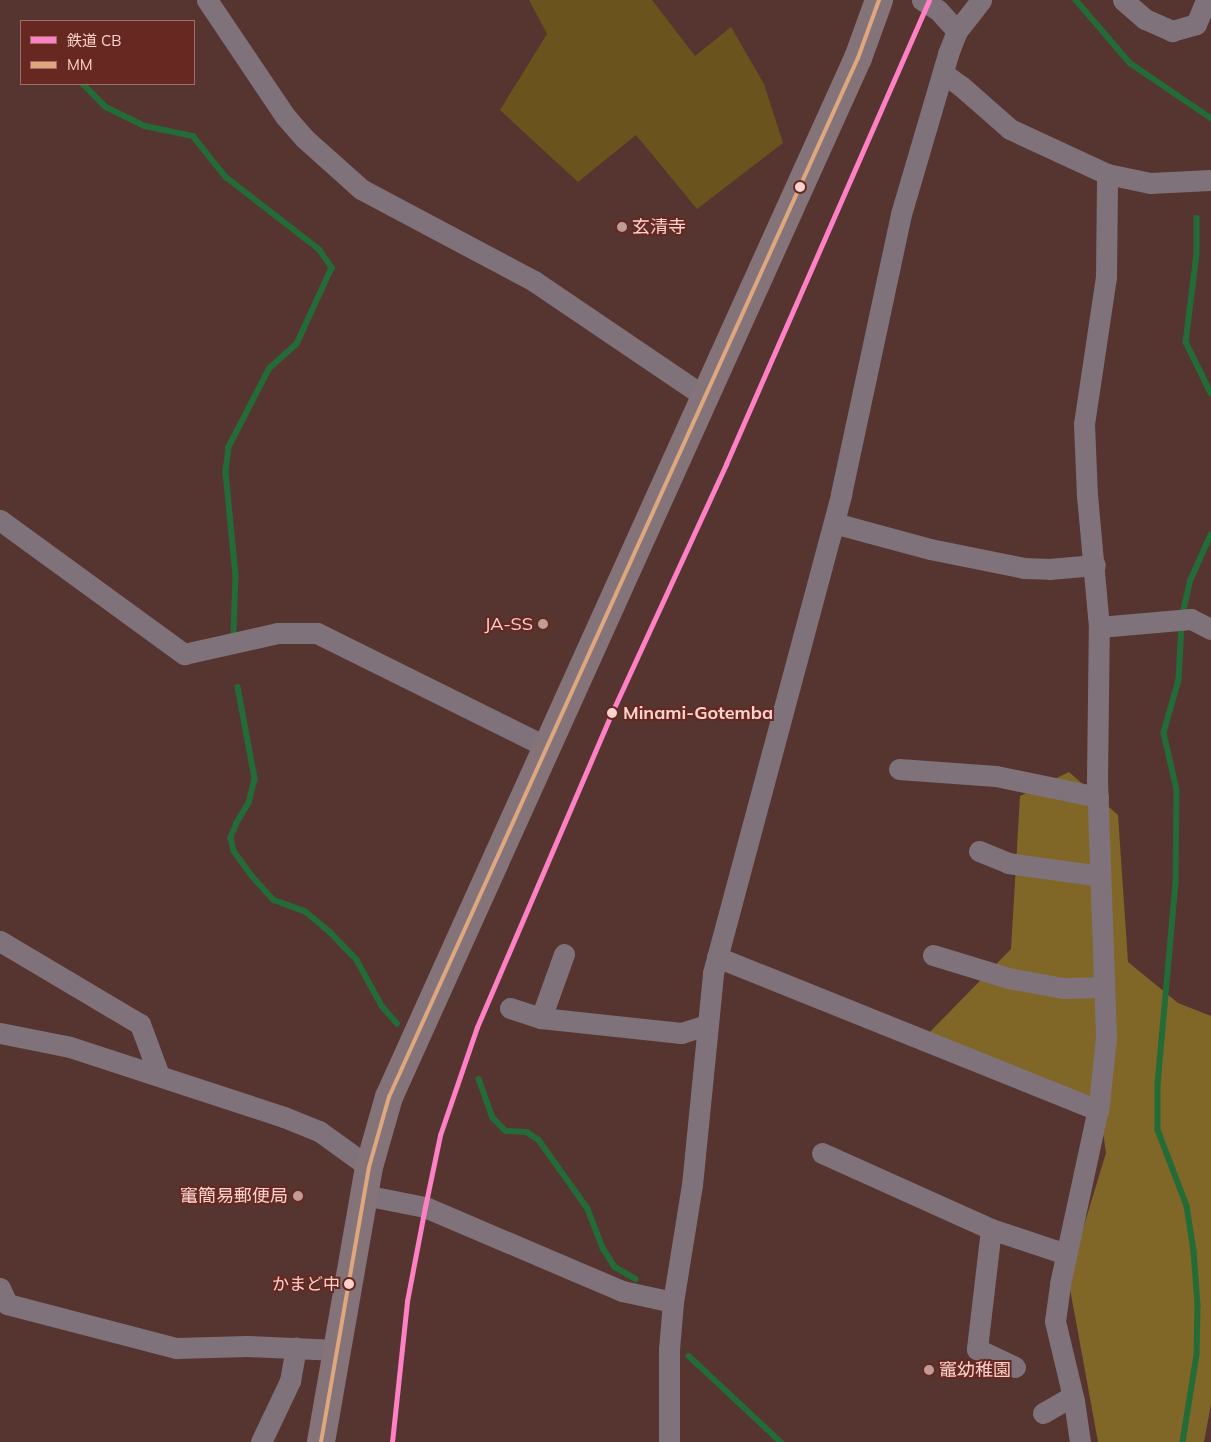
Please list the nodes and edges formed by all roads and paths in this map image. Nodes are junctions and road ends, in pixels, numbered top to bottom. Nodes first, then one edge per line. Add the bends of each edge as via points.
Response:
1 (207, 0) edge
2 (879, 0) edge
3 (922, 0) edge
4 (981, 0) edge
5 (1123, 0) edge
6 (1206, 0) edge
7 (957, 31) junction
8 (943, 73) junction
9 (1107, 174) junction
10 (1211, 180) edge
11 (704, 396) junction
12 (0, 520) edge
13 (834, 523) junction
14 (1095, 565) junction
15 (1099, 627) junction
16 (1211, 629) edge
17 (547, 747) junction
18 (899, 769) dead end
19 (1098, 797) junction
20 (979, 851) dead end
21 (1100, 876) junction
22 (0, 941) edge
23 (564, 954) dead end
24 (932, 955) dead end
25 (717, 957) junction
26 (1104, 987) junction
27 (510, 1008) dead end
28 (541, 1018) junction
29 (708, 1025) junction
30 (0, 1033) edge
31 (159, 1075) junction
32 (1098, 1110) junction
33 (822, 1154) dead end
34 (369, 1167) junction
35 (364, 1195) junction
36 (992, 1229) junction
37 (1066, 1254) junction
38 (0, 1288) edge
39 (673, 1302) junction
40 (296, 1348) junction
41 (337, 1350) junction
42 (1015, 1367) dead end
43 (1072, 1396) junction
44 (1043, 1413) dead end
45 (261, 1442) edge
46 (321, 1442) edge
47 (669, 1442) edge
48 (1080, 1442) edge

1 - 11 street via 285,116 304,138 361,189 534,281
2 - 11 main road via 858,58
3 - 7 street via 938,10
4 - 7 street
5 - 6 street via 1145,19 1172,31 1196,24
7 - 8 street
8 - 9 street via 1010,129
8 - 13 street via 901,214
9 - 10 street via 1150,183
9 - 14 street via 1106,277 1084,424 1087,496
11 - 17 main road
12 - 17 street via 184,654 278,633 317,633
13 - 14 street via 930,549 1024,568
13 - 25 street
14 - 15 street
15 - 16 street via 1183,620
15 - 19 street
17 - 34 main road via 389,1097
18 - 19 street via 996,776
19 - 21 street
20 - 21 street via 1008,862
21 - 26 street
22 - 31 street via 140,1024
23 - 28 street
24 - 26 street via 1008,978 1063,988
25 - 29 street via 712,973
25 - 32 street
26 - 32 street via 1106,1037
27 - 28 street
28 - 29 street via 681,1033
29 - 39 street via 692,1186
30 - 31 street via 70,1046
31 - 34 street via 319,1131
32 - 37 street
33 - 36 street
34 - 35 main road
35 - 39 street via 425,1207 622,1291
35 - 41 main road
36 - 37 street
36 - 42 street via 977,1349
37 - 43 street via 1055,1321
38 - 40 street via 6,1304 176,1348
39 - 47 street via 668,1348
40 - 41 street
40 - 45 street via 290,1381
41 - 46 main road
43 - 44 street
43 - 48 street

